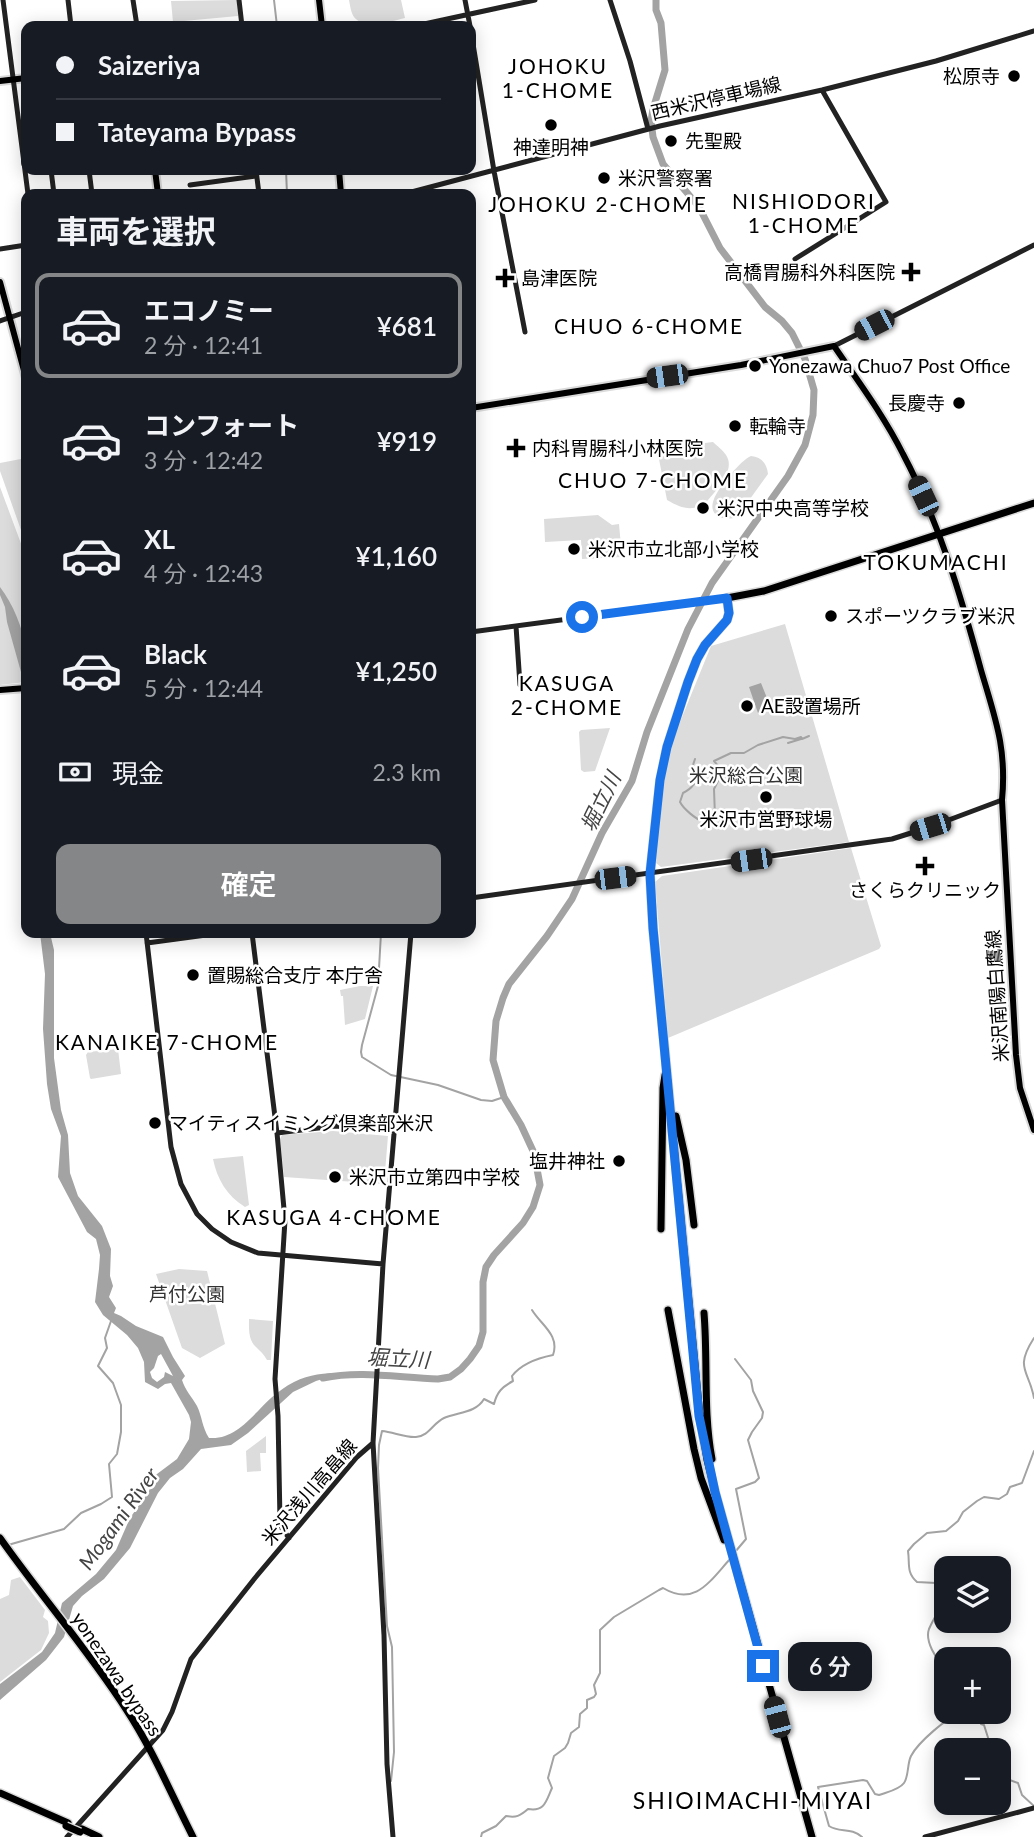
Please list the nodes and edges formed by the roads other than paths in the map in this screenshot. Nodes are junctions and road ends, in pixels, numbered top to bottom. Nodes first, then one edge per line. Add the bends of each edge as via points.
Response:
1 (3, 0) edge
2 (68, 0) edge
3 (134, 0) edge
4 (239, 0) edge
5 (319, 0) edge
6 (465, 0) edge
7 (535, 0) edge
8 (610, 0) edge
9 (468, 15) junction
10 (70, 21) edge
11 (136, 21) edge
12 (241, 21) edge
13 (321, 21) edge
14 (439, 21) edge
15 (469, 21) edge
16 (1034, 31) edge
17 (476, 62) edge
18 (21, 78) edge
19 (13, 79) junction
20 (0, 81) edge
21 (822, 90) junction
22 (649, 129) junction
23 (21, 140) edge
24 (494, 171) junction
25 (245, 175) edge
26 (190, 185) dead end
27 (424, 189) edge
28 (1034, 245) edge
29 (21, 247) edge
30 (0, 249) edge
31 (795, 259) dead end
32 (0, 282) edge
33 (21, 314) edge
34 (9, 318) junction
35 (0, 321) edge
36 (524, 332) dead end
37 (834, 346) junction
38 (21, 360) edge
39 (476, 407) edge
40 (1034, 502) edge
41 (940, 534) junction
42 (727, 598) junction
43 (516, 626) junction
44 (476, 631) edge
45 (520, 685) dead end
46 (21, 688) edge
47 (0, 690) edge
48 (1002, 800) junction
49 (650, 874) junction
50 (476, 897) edge
51 (146, 938) edge
52 (184, 938) edge
53 (253, 938) edge
54 (411, 938) edge
55 (147, 943) junction
56 (666, 1064) junction
57 (1034, 1130) edge
58 (394, 1131) junction
59 (277, 1133) junction
60 (694, 1225) dead end
61 (661, 1229) dead end
62 (284, 1256) junction
63 (383, 1264) junction
64 (668, 1310) dead end
65 (704, 1313) dead end
66 (373, 1443) junction
67 (289, 1538) junction
68 (727, 1538) junction
69 (1, 1539) edge
70 (742, 1590) junction
71 (148, 1746) junction
72 (0, 1795) edge
73 (1034, 1808) edge
74 (81, 1831) junction
75 (67, 1837) edge
76 (91, 1837) edge
77 (99, 1837) edge
78 (193, 1837) edge
79 (393, 1837) edge
80 (812, 1837) edge
81 (925, 1837) edge

1 - 19 street
2 - 10 street
3 - 11 street
4 - 12 street
5 - 13 main road
6 - 9 street
7 - 9 street
8 - 22 street
9 - 14 street
9 - 15 street
16 - 21 street, 西米沢停車場線
17 - 24 street
18 - 19 main road
19 - 20 main road
19 - 23 street
21 - 22 street, 西米沢停車場線
21 - 31 street via 886,202
22 - 24 street, 西米沢停車場線
24 - 27 street, 西米沢停車場線
24 - 36 street
25 - 26 street
28 - 37 street
29 - 30 street
32 - 34 main road
33 - 34 street
34 - 35 street
34 - 38 main road
37 - 39 main road
37 - 41 main road, 米沢南陽白鷹線 via 889,428
40 - 41 highway
41 - 42 highway via 764,591
41 - 48 main road, 米沢南陽白鷹線 via 998,722 1004,764
42 - 43 street
42 - 49 highway via 727,620 697,659 667,747
43 - 44 street
43 - 45 street
46 - 47 main road
48 - 49 street via 892,839
48 - 57 main road, 米沢南陽白鷹線 via 1016,1055 1020,1088
49 - 50 street
49 - 56 highway
51 - 55 street
52 - 55 street
53 - 59 street
54 - 58 street, 米沢浅川高畠線
55 - 62 street via 171,1147 181,1184 197,1214 212,1229 245,1249
56 - 60 highway
56 - 61 highway
56 - 68 highway via 703,1437
58 - 59 street via 335,1126
58 - 63 street, 米沢浅川高畠線
59 - 62 street
62 - 63 street
62 - 67 street via 275,1378 280,1521
63 - 66 street, 米沢浅川高畠線
64 - 70 highway via 697,1461
65 - 68 highway via 709,1441
66 - 67 street, 米沢浅川高畠線
66 - 79 street
67 - 71 street, 米沢浅川高畠線 via 191,1659 170,1717
68 - 70 highway
69 - 71 highway, yonezawa bypass via 102,1673
70 - 80 highway
71 - 75 street, 米沢浅川高畠線
71 - 78 highway, yonezawa bypass
72 - 74 highway, bridge
73 - 81 street
74 - 76 highway
74 - 77 highway

